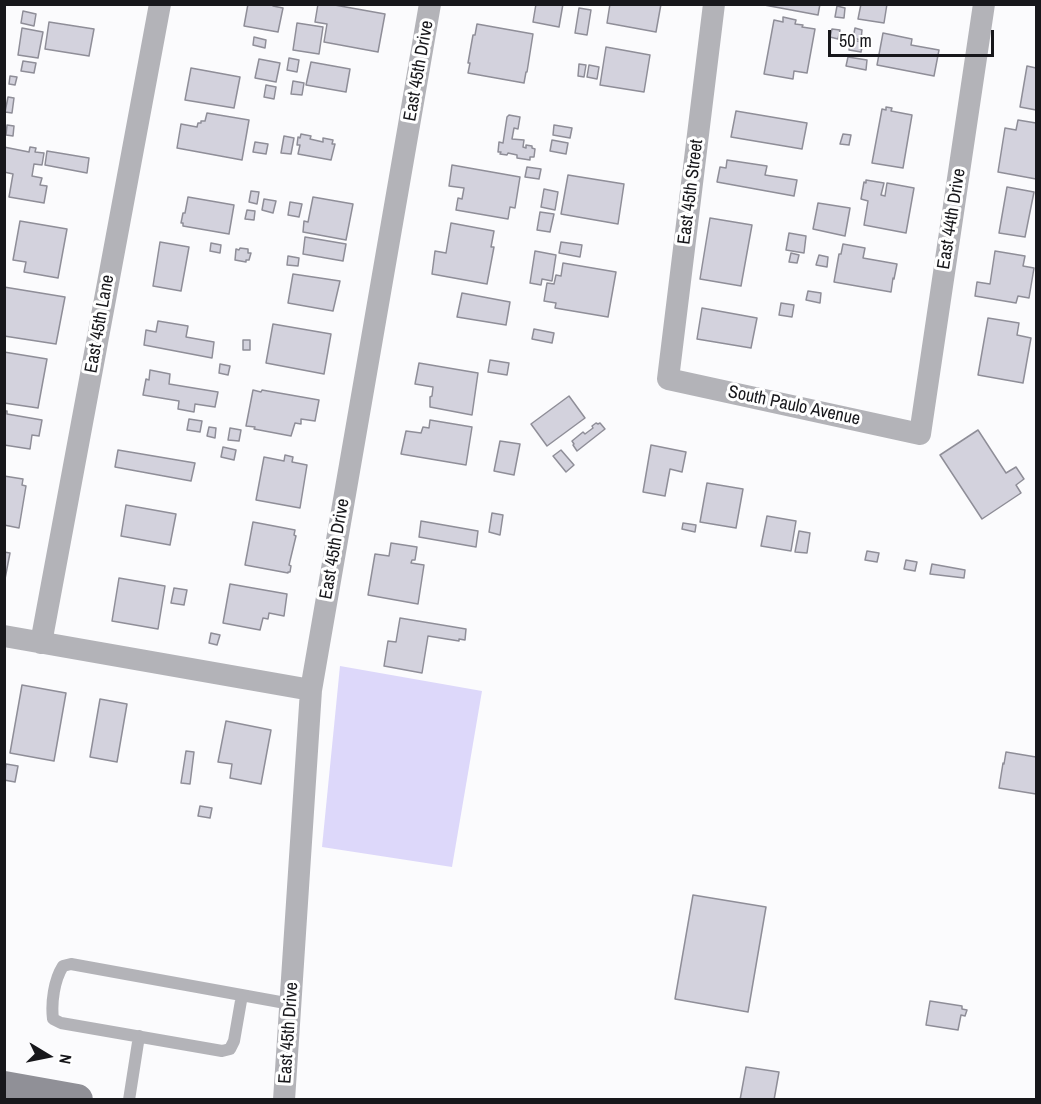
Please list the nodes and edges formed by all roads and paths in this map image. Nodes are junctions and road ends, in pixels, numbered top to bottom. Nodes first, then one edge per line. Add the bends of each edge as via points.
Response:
1 (160, 4) edge
2 (430, 4) edge
3 (714, 4) edge
4 (984, 4) edge
5 (668, 379) joint
6 (920, 434) joint
7 (4, 636) edge
8 (41, 643) junction
9 (311, 690) junction
10 (242, 995) junction
11 (291, 1004) junction
12 (139, 1036) junction
13 (6, 1091) edge
14 (77, 1100) edge
15 (129, 1100) edge
16 (284, 1100) edge

1 - 8 street, East 45th Lane
2 - 9 street, East 45th Drive
3 - 5 street, East 45th Street
4 - 6 street, East 44th Drive
5 - 6 street, South Paulo Avenue
7 - 8 street
8 - 9 street
9 - 11 street, East 45th Drive
10 - 11 lane
10 - 12 lane via 230,1049 222,1051
10 - 12 lane via 71,964 63,966 58,974 53,1019
11 - 16 street, East 45th Drive
12 - 15 lane
13 - 14 street

